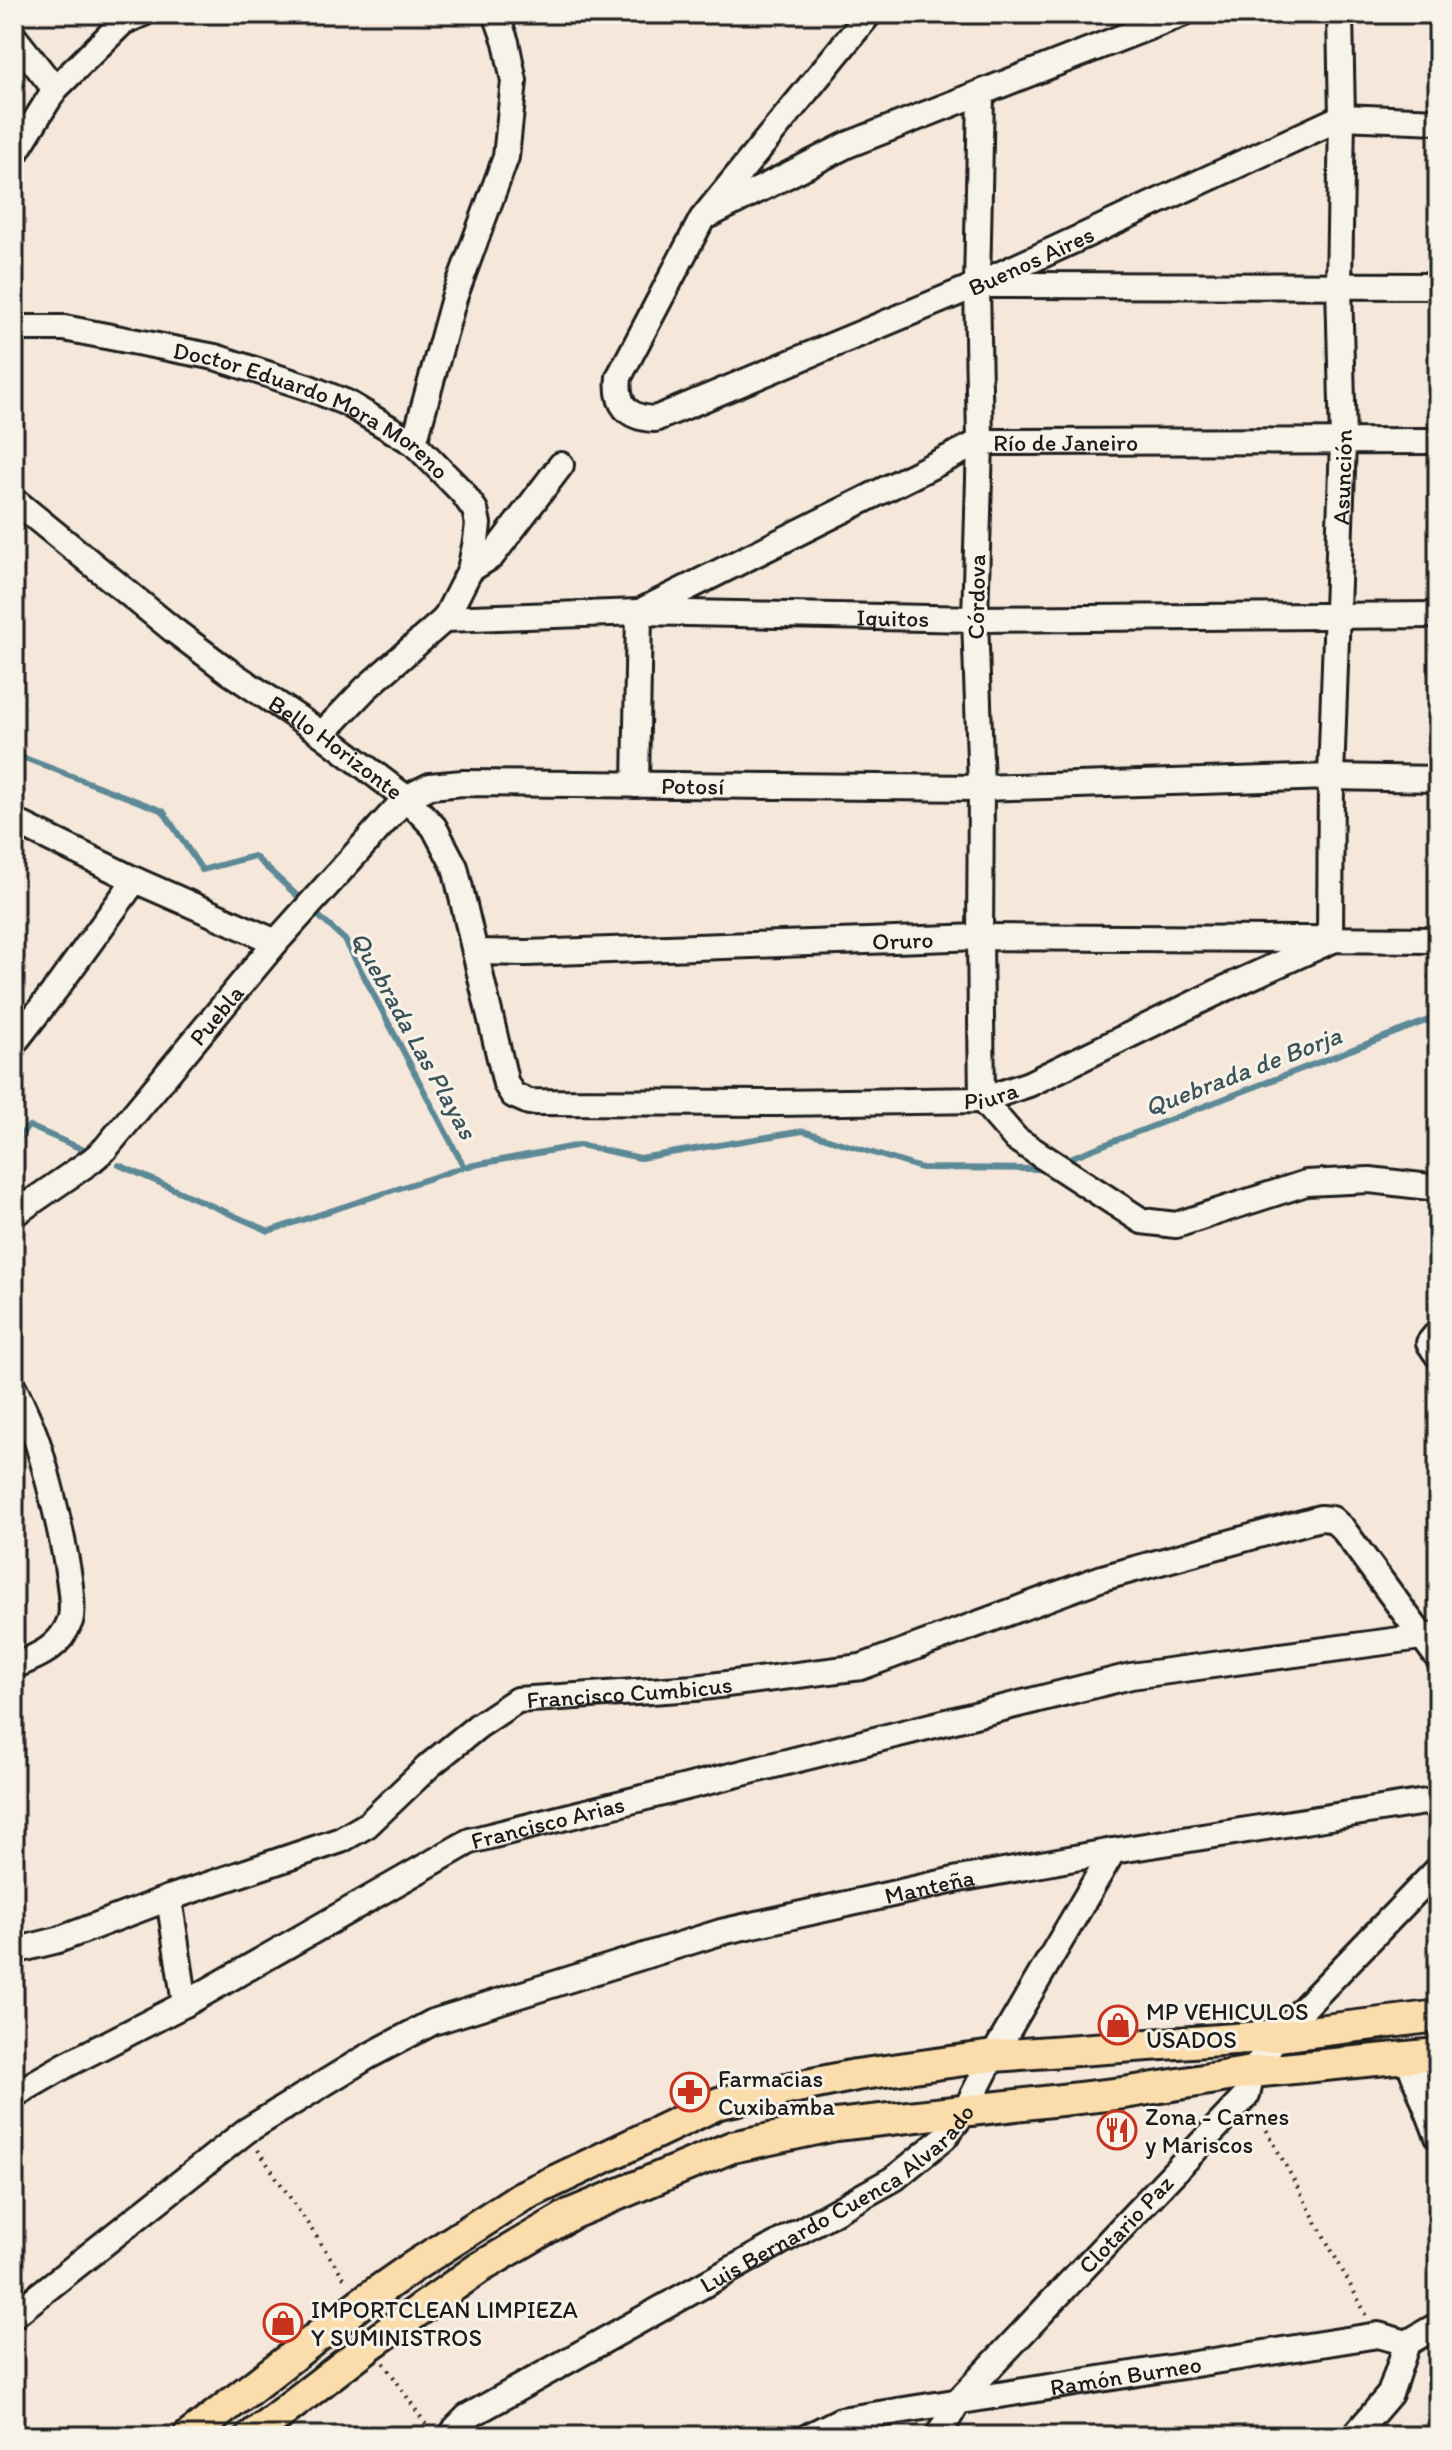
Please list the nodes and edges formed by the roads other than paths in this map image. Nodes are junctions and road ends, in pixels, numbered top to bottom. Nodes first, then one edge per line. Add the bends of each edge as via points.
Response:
1 (142, 14) edge
2 (496, 14) edge
3 (869, 14) edge
4 (1182, 14) edge
5 (1340, 14) edge
6 (14, 37) edge
7 (55, 89) junction
8 (981, 94) junction
9 (1342, 117) junction
10 (1438, 121) edge
11 (14, 155) edge
12 (702, 219) junction
13 (977, 285) junction
14 (1339, 285) junction
15 (1438, 286) edge
16 (14, 328) edge
17 (1438, 441) edge
18 (980, 442) junction
19 (1343, 442) junction
20 (414, 443) junction
21 (561, 465) dead end
22 (14, 500) edge
23 (470, 570) junction
24 (639, 612) junction
25 (1338, 615) junction
26 (1438, 615) edge
27 (445, 619) junction
28 (975, 619) junction
29 (322, 734) junction
30 (1331, 777) junction
31 (1438, 779) edge
32 (636, 785) junction
33 (981, 788) junction
34 (406, 798) junction
35 (14, 821) edge
36 (135, 880) junction
37 (980, 937) junction
38 (1438, 940) edge
39 (1330, 941) junction
40 (276, 942) junction
41 (475, 952) junction
42 (14, 1043) edge
43 (513, 1095) joint
44 (982, 1100) junction
45 (1438, 1188) edge
46 (14, 1214) edge
47 (14, 1388) edge
48 (14, 1425) edge
49 (40, 1449) junction
50 (1430, 1635) edge
51 (1438, 1658) edge
52 (14, 1666) edge
53 (1438, 1800) edge
54 (1113, 1851) junction
55 (1438, 1869) edge
56 (169, 1898) junction
57 (14, 1951) edge
58 (185, 2004) junction
59 (1438, 2016) edge
60 (1277, 2036) junction
61 (1438, 2054) edge
62 (993, 2056) junction
63 (1407, 2057) junction
64 (1250, 2083) junction
65 (14, 2095) edge
66 (965, 2111) junction
67 (1438, 2137) edge
68 (361, 2303) junction
69 (16, 2309) edge
70 (1438, 2325) edge
71 (379, 2339) junction
72 (1407, 2343) junction
73 (959, 2400) junction
74 (442, 2435) edge
75 (189, 2436) edge
76 (252, 2436) edge
77 (809, 2436) edge
78 (938, 2436) edge
79 (1354, 2436) edge

1 - 7 street via 123,22
2 - 20 street via 514,81 506,157 454,298
3 - 12 street
4 - 8 street
5 - 9 street, Asunción
6 - 7 street
7 - 11 street
8 - 12 street via 847,145
8 - 13 street, Córdova
9 - 10 street, Buenos Aires
9 - 13 street, Buenos Aires
9 - 14 street, Asunción
12 - 13 street, Buenos Aires via 619,377 618,392 626,410 640,419 655,419
13 - 14 street
13 - 18 street, Córdova
14 - 15 street
14 - 19 street, Asunción
16 - 20 street, Doctor Eduardo Mora Moreno via 64,328 215,357 347,403
17 - 19 street, Río de Janeiro
18 - 19 street, Río de Janeiro
18 - 24 street, Río de Janeiro
18 - 28 street, Córdova
19 - 25 street, Asunción
20 - 23 street, Doctor Eduardo Mora Moreno via 475,510
21 - 23 street via 492,556
22 - 29 street, Bello Horizonte via 172,629
23 - 27 street, Doctor Eduardo Mora Moreno
24 - 27 street, Iquitos
24 - 28 street, Iquitos
24 - 32 street
25 - 26 street, Iquitos
25 - 28 street, Iquitos
25 - 30 street, Asunción
27 - 29 street
28 - 33 street, Córdova
29 - 34 street, Bello Horizonte
30 - 31 street, Potosí
30 - 33 street, Potosí
30 - 39 street, Asunción
32 - 33 street, Potosí
32 - 34 street, Potosí via 463,783 430,786
33 - 37 street, Córdova
34 - 40 street, Puebla
34 - 41 street, Bello Horizonte via 434,827 455,867
35 - 36 street
36 - 40 street
36 - 42 street
37 - 39 street, Oruro
37 - 41 street, Oruro
37 - 44 street, Córdova
38 - 39 street, Piura
39 - 44 street, Piura via 1029,1084
40 - 46 street, Puebla via 105,1149
41 - 43 street, Bello Horizonte
43 - 44 street, Piura via 529,1102
44 - 45 street via 1016,1139 1142,1221 1176,1225 1306,1183 1370,1180
47 - 49 street
48 - 49 street
49 - 52 street via 73,1609 56,1646
50 - 51 street
50 - 56 street, Francisco Cumbicus via 1343,1529 1332,1519 1320,1518 1102,1578 861,1667 695,1688 517,1700 430,1765 367,1825 341,1840
50 - 58 street, Francisco Arias via 1131,1676 470,1841
53 - 54 street, Manteña
54 - 62 street, Luis Bernardo Cuenca Alvarado
54 - 69 street, Manteña via 721,1932 433,2022 246,2131
55 - 60 street, Clotario Paz
56 - 57 street, Francisco Cumbicus
56 - 58 street
58 - 65 street, Francisco Arias
59 - 60 main road
60 - 62 main road
60 - 64 street, Clotario Paz
61 - 63 main road
62 - 66 street, Luis Bernardo Cuenca Alvarado
62 - 68 main road via 856,2075 719,2103 521,2197
63 - 64 main road
63 - 67 street
64 - 66 main road
64 - 73 street, Clotario Paz
66 - 71 main road via 836,2125 732,2147 571,2214 479,2268
66 - 74 street, Luis Bernardo Cuenca Alvarado via 944,2138 895,2178
68 - 71 main road
68 - 75 main road
70 - 72 street
71 - 76 main road
72 - 73 street, Ramón Burneo via 1378,2335
72 - 79 street via 1390,2394
73 - 77 street, Ramón Burneo via 841,2420
73 - 78 street, Clotario Paz

